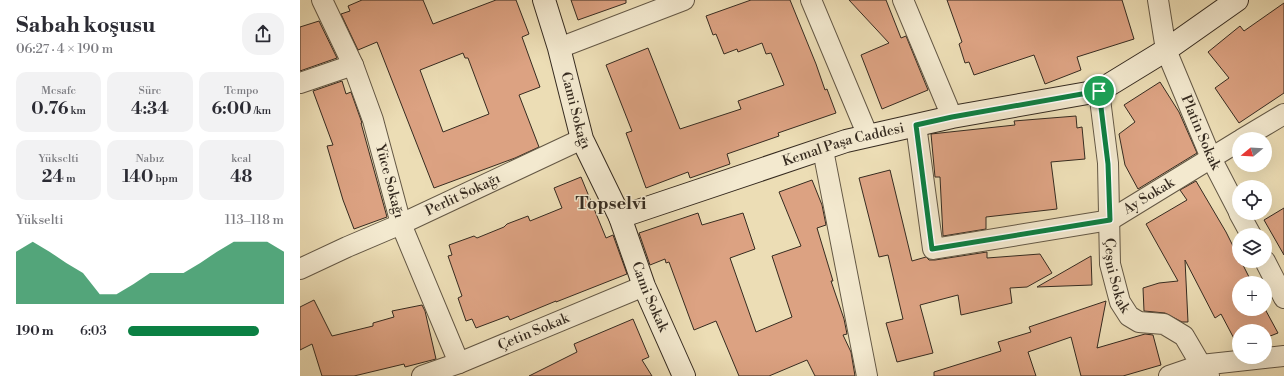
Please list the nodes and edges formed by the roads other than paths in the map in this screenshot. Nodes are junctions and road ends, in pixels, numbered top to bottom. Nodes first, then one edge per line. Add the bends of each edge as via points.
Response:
1 (322, 0) edge
2 (544, 0) edge
3 (684, 0) edge
4 (811, 0) edge
5 (903, 0) edge
6 (1158, 0) edge
7 (1237, 0) edge
8 (559, 48) junction
9 (1166, 50) junction
10 (352, 65) junction
11 (300, 83) edge
12 (1099, 91) junction
13 (1284, 114) edge
14 (952, 117) junction
15 (916, 125) junction
16 (1254, 132) edge
17 (868, 136) junction
18 (582, 139) junction
19 (1232, 145) edge
20 (823, 150) junction
21 (1211, 158) junction
22 (1232, 199) edge
23 (620, 217) junction
24 (1110, 220) junction
25 (401, 224) junction
26 (1269, 268) edge
27 (300, 269) edge
28 (644, 286) junction
29 (1284, 298) edge
30 (1284, 356) edge
31 (459, 363) junction
32 (1205, 371) edge
33 (422, 376) edge
34 (684, 376) edge
35 (867, 376) edge
36 (1169, 376) edge

1 - 10 street, Yüce Sokağı
2 - 8 street, Cami Sokağı
3 - 8 street
4 - 17 street
5 - 14 street
6 - 9 street, Platin Sokak
7 - 9 street, Kemal Paşa Caddesi
8 - 18 street, Cami Sokağı
9 - 12 street, Kemal Paşa Caddesi
9 - 21 street, Platin Sokak
10 - 11 street
10 - 25 street, Yüce Sokağı via 373,120
12 - 14 street, Kemal Paşa Caddesi
12 - 24 street, Çeşni Sokak via 1108,164
13 - 16 street
14 - 15 street, Kemal Paşa Caddesi
15 - 17 street, Kemal Paşa Caddesi
15 - 24 street, Ay Sokak via 932,249
17 - 20 street, Kemal Paşa Caddesi
18 - 23 street, Cami Sokağı
18 - 25 street, Perlit Sokağı
19 - 21 street, Ay Sokak
20 - 23 street, Kemal Paşa Caddesi
20 - 35 street
21 - 22 street, Platin Sokak
21 - 24 street, Ay Sokak
23 - 28 street, Cami Sokak
24 - 32 street, Çeşni Sokak via 1110,264 1120,302 1129,316 1139,322 1164,324 1184,336
25 - 27 street, Perlit Sokağı
25 - 31 street, Yüce Sokağı
26 - 29 street
28 - 31 street, Çetin Sokak
28 - 34 street, Cami Sokak
30 - 32 street
31 - 33 street, Çetin Sokak
32 - 36 street

